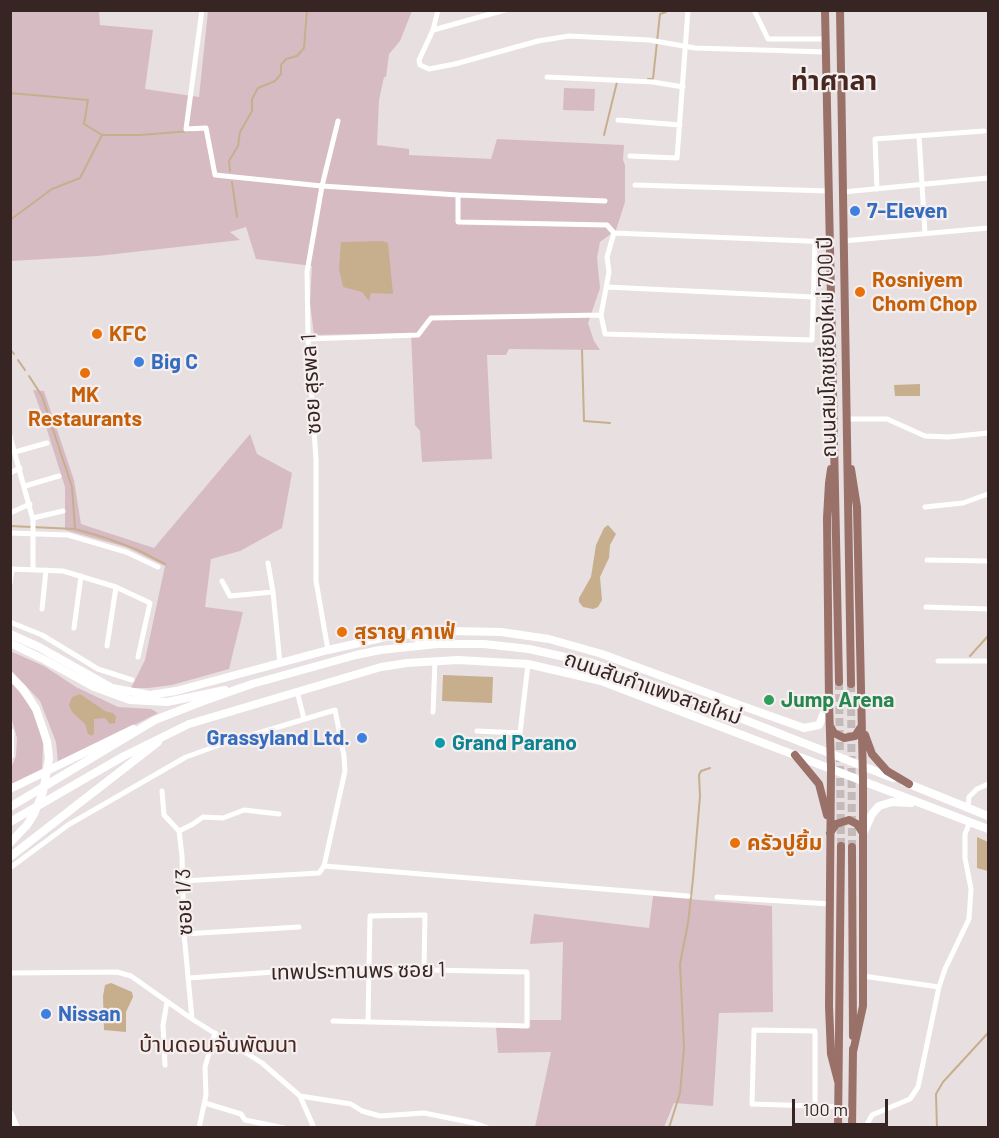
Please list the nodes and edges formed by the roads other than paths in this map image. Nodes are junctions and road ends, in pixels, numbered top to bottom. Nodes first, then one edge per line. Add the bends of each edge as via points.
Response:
1 (202, 10) edge
2 (438, 10) edge
3 (505, 10) edge
4 (688, 10) edge
5 (754, 10) edge
6 (825, 10) edge
7 (840, 10) edge
8 (433, 30) junction
9 (826, 39) junction
10 (686, 47) junction
11 (826, 52) junction
12 (547, 77) dead end
13 (682, 87) junction
14 (618, 120) dead end
15 (338, 121) dead end
16 (680, 125) junction
17 (984, 131) dead end
18 (919, 136) junction
19 (630, 156) dead end
20 (988, 178) edge
21 (635, 185) dead end
22 (922, 185) junction
23 (322, 186) junction
24 (877, 189) junction
25 (829, 191) junction
26 (843, 192) junction
27 (458, 195) junction
28 (605, 201) dead end
29 (988, 228) edge
30 (614, 233) junction
31 (925, 233) junction
32 (843, 241) junction
33 (815, 242) junction
34 (830, 242) junction
35 (607, 287) junction
36 (813, 297) junction
37 (601, 315) junction
38 (308, 339) junction
39 (846, 419) junction
40 (988, 433) edge
41 (10, 436) edge
42 (47, 443) dead end
43 (15, 452) junction
44 (834, 454) junction
45 (847, 454) junction
46 (20, 468) junction
47 (10, 473) edge
48 (59, 476) dead end
49 (25, 486) junction
50 (988, 494) edge
51 (30, 504) junction
52 (925, 507) dead end
53 (63, 511) dead end
54 (10, 513) edge
55 (33, 519) junction
56 (33, 532) junction
57 (10, 533) edge
58 (927, 560) dead end
59 (988, 561) edge
60 (268, 563) dead end
61 (158, 567) dead end
62 (11, 569) edge
63 (33, 569) junction
64 (46, 570) junction
65 (81, 576) junction
66 (222, 581) dead end
67 (10, 584) edge
68 (116, 587) junction
69 (273, 592) junction
70 (926, 607) dead end
71 (42, 609) dead end
72 (988, 609) edge
73 (10, 622) edge
74 (74, 628) dead end
75 (451, 631) junction
76 (10, 634) edge
77 (10, 643) edge
78 (564, 643) junction
79 (106, 646) dead end
80 (412, 646) junction
81 (331, 650) junction
82 (356, 655) junction
83 (138, 657) dead end
84 (435, 661) junction
85 (938, 661) dead end
86 (988, 661) edge
87 (592, 663) junction
88 (280, 664) junction
89 (528, 664) junction
90 (105, 672) junction
91 (10, 676) edge
92 (132, 680) dead end
93 (839, 681) tunnel mouth
94 (102, 683) junction
95 (252, 684) junction
96 (851, 684) tunnel mouth
97 (297, 691) junction
98 (676, 693) junction
99 (829, 700) junction
100 (737, 704) junction
101 (434, 712) dead end
102 (304, 719) junction
103 (155, 720) junction
104 (829, 723) junction
105 (861, 727) junction
106 (174, 730) junction
107 (477, 731) dead end
108 (10, 732) edge
109 (831, 753) junction
110 (10, 755) edge
111 (795, 755) junction
112 (863, 766) junction
113 (831, 768) junction
114 (863, 780) junction
115 (909, 784) junction
116 (988, 784) edge
117 (10, 789) edge
118 (162, 791) dead end
119 (922, 804) junction
120 (10, 807) edge
121 (968, 809) junction
122 (279, 814) dead end
123 (988, 816) edge
124 (10, 822) edge
125 (970, 822) junction
126 (988, 829) edge
127 (179, 831) junction
128 (830, 833) junction
129 (863, 833) junction
130 (10, 843) edge
131 (841, 846) tunnel mouth
132 (852, 847) tunnel mouth
133 (10, 857) edge
134 (324, 866) junction
135 (10, 868) edge
136 (183, 881) junction
137 (688, 896) dead end
138 (717, 897) dead end
139 (830, 904) junction
140 (299, 927) dead end
141 (184, 934) junction
142 (369, 968) junction
143 (424, 969) junction
144 (10, 973) edge
145 (863, 976) junction
146 (188, 978) junction
147 (939, 987) junction
148 (167, 1002) junction
149 (192, 1019) junction
150 (333, 1022) dead end
151 (368, 1022) junction
152 (215, 1033) junction
153 (853, 1052) junction
154 (165, 1065) dead end
155 (838, 1081) junction
156 (300, 1096) junction
157 (204, 1102) junction
158 (815, 1106) junction
159 (838, 1107) junction
160 (10, 1114) edge
161 (16, 1128) edge
162 (199, 1128) edge
163 (284, 1128) edge
164 (314, 1128) edge
165 (488, 1128) edge
166 (838, 1128) edge
167 (852, 1128) edge
168 (865, 1128) edge

1 - 23 street via 186,129 206,128 215,175
2 - 8 street
3 - 8 street
4 - 10 street
5 - 9 street via 768,39
6 - 9 main road, ถนนสมโภชเชียงใหม่ 700 ปี
7 - 26 main road, ถนนสมโภชเชียงใหม่ 700 ปี
8 - 10 street via 419,60 420,65 429,69 558,37 654,41
9 - 11 main road, ถนนสมโภชเชียงใหม่ 700 ปี
10 - 11 street
10 - 13 street
11 - 25 main road, ถนนสมโภชเชียงใหม่ 700 ปี
12 - 13 street
13 - 16 street
14 - 16 street
15 - 23 street, ซอย สุรพล 1
16 - 19 street via 677,158
17 - 18 street
18 - 22 street
18 - 24 street via 875,139
20 - 22 street
21 - 25 street
22 - 24 street
22 - 31 street
23 - 27 street
23 - 38 street, ซอย สุรพล 1 via 307,272
24 - 26 street
25 - 34 main road, ถนนสมโภชเชียงใหม่ 700 ปี
26 - 32 main road, ถนนสมโภชเชียงใหม่ 700 ปี
27 - 28 street
27 - 30 street via 458,222 607,225
29 - 31 street
30 - 33 street
30 - 35 street via 607,257
31 - 32 street
32 - 39 main road, ถนนสมโภชเชียงใหม่ 700 ปี
33 - 34 street
33 - 36 street
34 - 44 main road, ถนนสมโภชเชียงใหม่ 700 ปี
35 - 36 street
35 - 37 street
36 - 37 street via 812,340 605,334
37 - 38 street via 430,318 418,334
38 - 81 street, ซอย สุรพล 1 via 316,460 316,581
39 - 40 street via 887,419 925,436
39 - 45 main road, ถนนสมโภชเชียงใหม่ 700 ปี
41 - 43 street
42 - 43 street
43 - 46 street
44 - 93 main road, ถนนสมโภชเชียงใหม่ 700 ปี
44 - 99 main road via 827,518
45 - 96 main road, ถนนสมโภชเชียงใหม่ 700 ปี
45 - 105 main road via 857,507
46 - 47 street
46 - 49 street
48 - 49 street
49 - 51 street
50 - 52 street via 956,505
51 - 54 street
51 - 55 street
53 - 55 street
55 - 56 street
56 - 57 street
56 - 61 street via 68,535 126,552
56 - 63 street
58 - 59 street
60 - 69 street
62 - 63 street
62 - 67 street
63 - 64 street
64 - 65 street
64 - 71 street
65 - 68 street
65 - 74 street
66 - 69 street via 230,596
68 - 79 street
68 - 83 street via 150,603
69 - 88 street
70 - 72 street
73 - 90 street via 42,635
75 - 78 main road via 501,632
75 - 80 main road
75 - 81 main road via 390,636
76 - 94 main road
77 - 95 main road via 94,687 130,700 166,702
78 - 87 main road
78 - 100 main road
80 - 82 main road, ถนนสันกำแพงสายใหม่
80 - 87 main road, ถนนสันกำแพงสายใหม่ via 504,646
81 - 82 main road
81 - 88 main road
82 - 95 main road, ถนนสันกำแพงสายใหม่
84 - 89 main road, ถนนสันกำแพงสายใหม่
84 - 97 main road, ถนนสันกำแพงสายใหม่ via 381,668
84 - 101 street
85 - 86 street
87 - 98 main road, ถนนสันกำแพงสายใหม่
88 - 94 main road via 150,695
89 - 107 street via 520,733
89 - 111 main road, ถนนสันกำแพงสายใหม่ via 601,681
90 - 92 street
90 - 94 street
91 - 130 main road via 36,709 47,741 48,770 44,792 27,825
95 - 103 main road, ถนนสันกำแพงสายใหม่
97 - 102 street
97 - 106 main road, ถนนสันกำแพงสายใหม่
98 - 100 main road
98 - 109 main road, ถนนสันกำแพงสายใหม่
99 - 100 main road via 819,725 804,728
99 - 104 main road
102 - 134 street via 336,710 344,756 344,785
102 - 135 street via 204,750 171,765 68,825
103 - 117 main road
103 - 120 main road, ถนนสันกำแพงสายใหม่
104 - 105 main road via 834,733 844,738 855,736
104 - 109 main road
105 - 112 main road
105 - 115 main road via 872,754 888,771
106 - 124 main road, ถนนสันกำแพงสายใหม่
106 - 133 main road
108 - 110 main road
109 - 112 main road, ถนนสันกำแพงสายใหม่
109 - 113 main road
111 - 113 main road, ถนนสันกำแพงสายใหม่
111 - 128 main road via 819,784
112 - 114 main road
112 - 115 main road, ถนนสันกำแพงสายใหม่
113 - 114 main road, ถนนสันกำแพงสายใหม่
113 - 128 main road
114 - 119 main road, ถนนสันกำแพงสายใหม่
114 - 129 main road
115 - 121 main road, ถนนสันกำแพงสายใหม่
116 - 121 street via 969,796
118 - 127 street, ซอย 1/3 via 164,815
119 - 125 main road, ถนนสันกำแพงสายใหม่
119 - 129 main road via 885,804 872,814
121 - 123 main road, ถนนสันกำแพงสายใหม่
122 - 127 street via 244,810 223,818 203,817
125 - 126 main road, ถนนสันกำแพงสายใหม่
125 - 147 street via 965,834 969,919
127 - 136 street, ซอย 1/3
128 - 129 main road via 836,824 849,820
128 - 139 main road
129 - 145 main road
131 - 155 main road
132 - 153 main road
134 - 136 street via 319,873
134 - 137 street
136 - 141 street, ซอย 1/3
138 - 139 street
139 - 155 main road via 831,1054
140 - 141 street
141 - 146 street, ซอย 1/3
142 - 143 street, เทพประทานพร ซอย 1
142 - 143 street via 370,916 425,915
142 - 146 street, เทพประทานพร ซอย 1
142 - 151 street
143 - 151 street, เทพประทานพร ซอย 1 via 527,972 527,1026
144 - 148 street via 124,973
145 - 147 street
145 - 153 main road
146 - 149 street, ซอย 1/3
147 - 168 street via 915,1095 872,1114
148 - 149 street
148 - 154 street via 163,1025
149 - 152 street
150 - 151 street
152 - 156 street via 262,1064
152 - 157 street via 205,1067
153 - 167 main road
155 - 159 main road
156 - 164 street
156 - 165 street via 351,1104 380,1116 424,1113
157 - 162 street
157 - 163 street via 241,1114 245,1120
158 - 158 street via 752,1104 754,1030 815,1031
158 - 159 street
159 - 166 main road
160 - 161 main road

